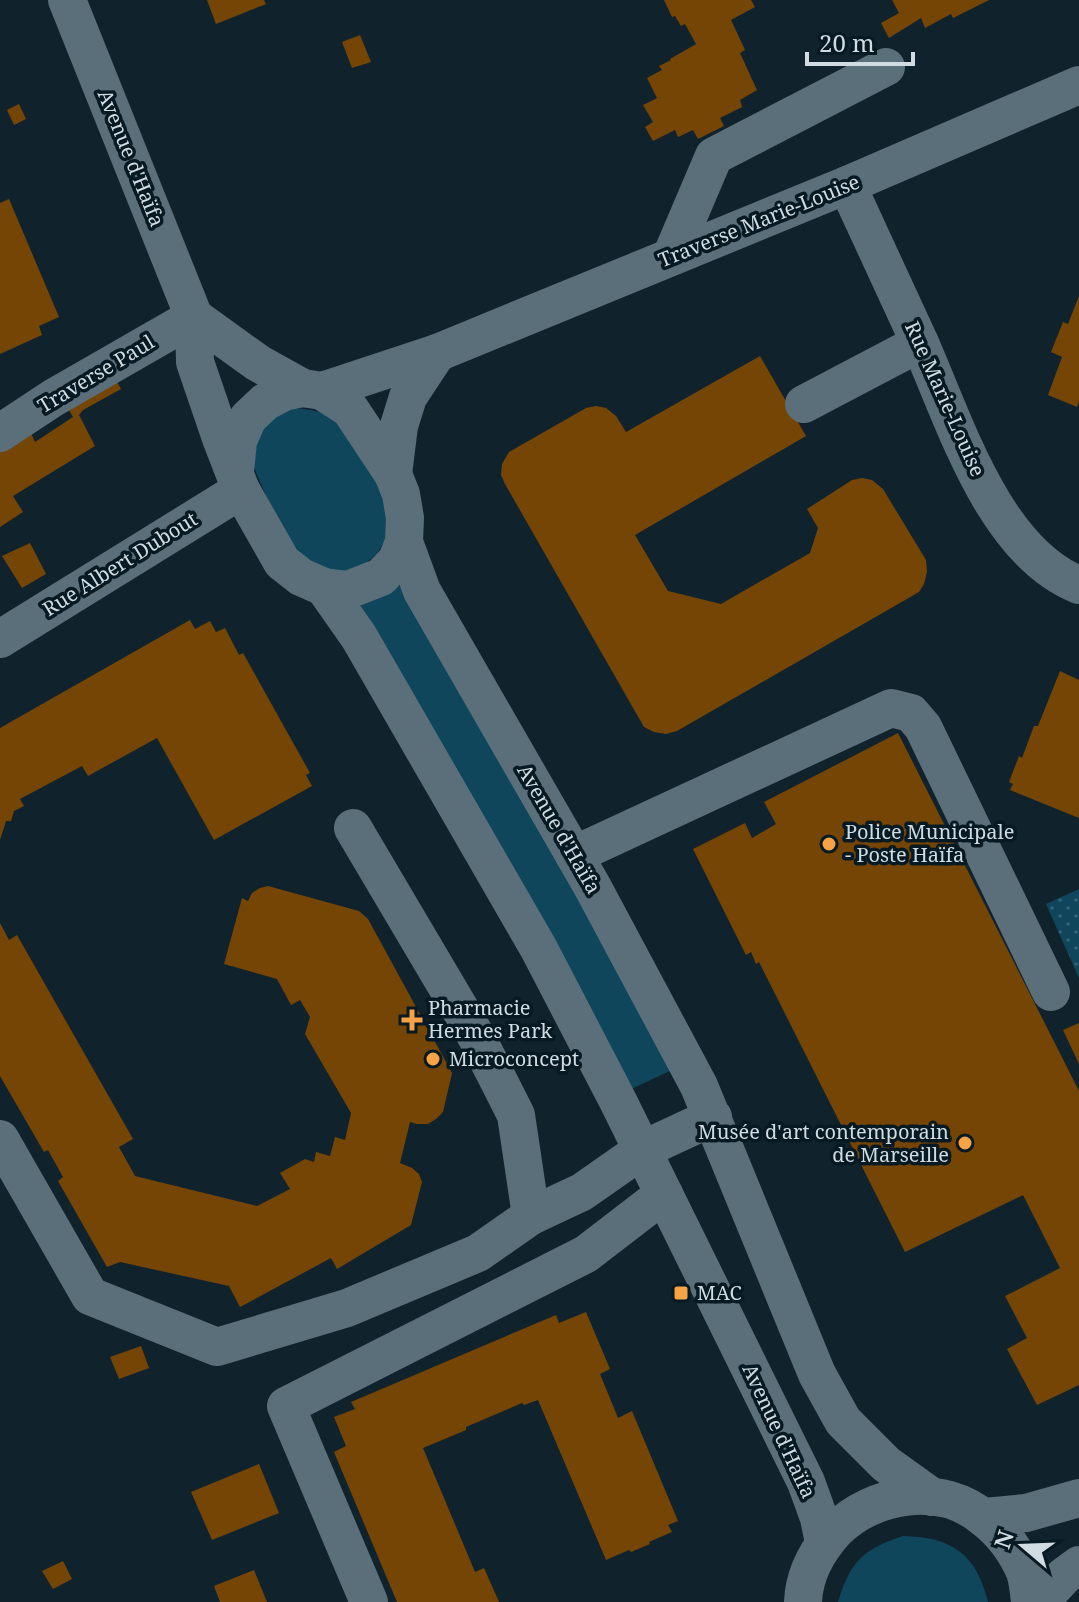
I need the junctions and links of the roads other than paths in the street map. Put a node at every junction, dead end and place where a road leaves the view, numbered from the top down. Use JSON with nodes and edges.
{"nodes":[{"id":1,"x":67,"y":0,"type":"edge"},
{"id":2,"x":886,"y":67,"type":"dead end"},
{"id":3,"x":1079,"y":85,"type":"edge"},
{"id":4,"x":847,"y":185,"type":"junction"},
{"id":5,"x":671,"y":257,"type":"junction"},
{"id":6,"x":194,"y":317,"type":"junction"},
{"id":7,"x":920,"y":343,"type":"junction"},
{"id":8,"x":437,"y":353,"type":"junction"},
{"id":9,"x":313,"y":389,"type":"junction"},
{"id":10,"x":804,"y":404,"type":"dead end"},
{"id":11,"x":0,"y":433,"type":"edge"},
{"id":12,"x":393,"y":474,"type":"junction"},
{"id":13,"x":238,"y":481,"type":"junction"},
{"id":14,"x":404,"y":542,"type":"junction"},
{"id":15,"x":1079,"y":585,"type":"edge"},
{"id":16,"x":324,"y":587,"type":"junction"},
{"id":17,"x":0,"y":639,"type":"edge"},
{"id":18,"x":353,"y":828,"type":"dead end"},
{"id":19,"x":574,"y":855,"type":"junction"},
{"id":20,"x":1051,"y":992,"type":"dead end"},
{"id":21,"x":713,"y":1117,"type":"junction"},
{"id":22,"x":0,"y":1139,"type":"edge"},
{"id":23,"x":642,"y":1150,"type":"junction"},
{"id":24,"x":664,"y":1194,"type":"junction"},
{"id":25,"x":531,"y":1216,"type":"junction"},
{"id":26,"x":932,"y":1497,"type":"junction"},
{"id":27,"x":1079,"y":1498,"type":"edge"},
{"id":28,"x":984,"y":1517,"type":"junction"},
{"id":29,"x":824,"y":1543,"type":"junction"},
{"id":30,"x":1079,"y":1565,"type":"edge"},
{"id":31,"x":369,"y":1602,"type":"edge"},
{"id":32,"x":803,"y":1602,"type":"edge"},
{"id":33,"x":1030,"y":1602,"type":"edge"},
{"id":34,"x":1040,"y":1602,"type":"edge"}],
"edges":[{"from":1,"to":6,"type":"street","name":"Avenue d'Haïfa"},
{"from":2,"to":5,"type":"street"},
{"from":3,"to":4,"type":"street","name":"Traverse Marie-Louise"},
{"from":4,"to":5,"type":"street","name":"Traverse Marie-Louise"},
{"from":4,"to":7,"type":"street","name":"Rue Marie-Louise"},
{"from":5,"to":8,"type":"street","name":"Traverse Marie-Louise"},
{"from":6,"to":9,"type":"street"},
{"from":6,"to":11,"type":"street","name":"Traverse Paul"},
{"from":6,"to":13,"type":"street","name":"Avenue d'Haïfa"},
{"from":7,"to":10,"type":"street"},
{"from":7,"to":15,"type":"street","name":"Rue Marie-Louise"},
{"from":8,"to":9,"type":"street","name":"Traverse Marie-Louise"},
{"from":8,"to":12,"type":"street"},
{"from":9,"to":12,"type":"street"},
{"from":9,"to":13,"type":"street"},
{"from":12,"to":14,"type":"street"},
{"from":13,"to":16,"type":"street"},
{"from":13,"to":17,"type":"street","name":"Rue Albert Dubout"},
{"from":14,"to":16,"type":"street"},
{"from":14,"to":19,"type":"street","name":"Avenue d'Haïfa"},
{"from":16,"to":23,"type":"street","name":"Avenue d'Haïfa"},
{"from":18,"to":25,"type":"street"},
{"from":19,"to":20,"type":"street"},
{"from":19,"to":21,"type":"street","name":"Avenue d'Haïfa"},
{"from":21,"to":23,"type":"street"},
{"from":21,"to":26,"type":"street","name":"Avenue d'Haïfa"},
{"from":22,"to":25,"type":"street"},
{"from":23,"to":24,"type":"street","name":"Avenue d'Haïfa"},
{"from":23,"to":25,"type":"street"},
{"from":24,"to":29,"type":"street","name":"Avenue d'Haïfa"},
{"from":24,"to":31,"type":"street"},
{"from":26,"to":28,"type":"street"},
{"from":26,"to":29,"type":"street"},
{"from":27,"to":28,"type":"street"},
{"from":28,"to":33,"type":"street"},
{"from":29,"to":32,"type":"street"},
{"from":30,"to":34,"type":"street"}]}
